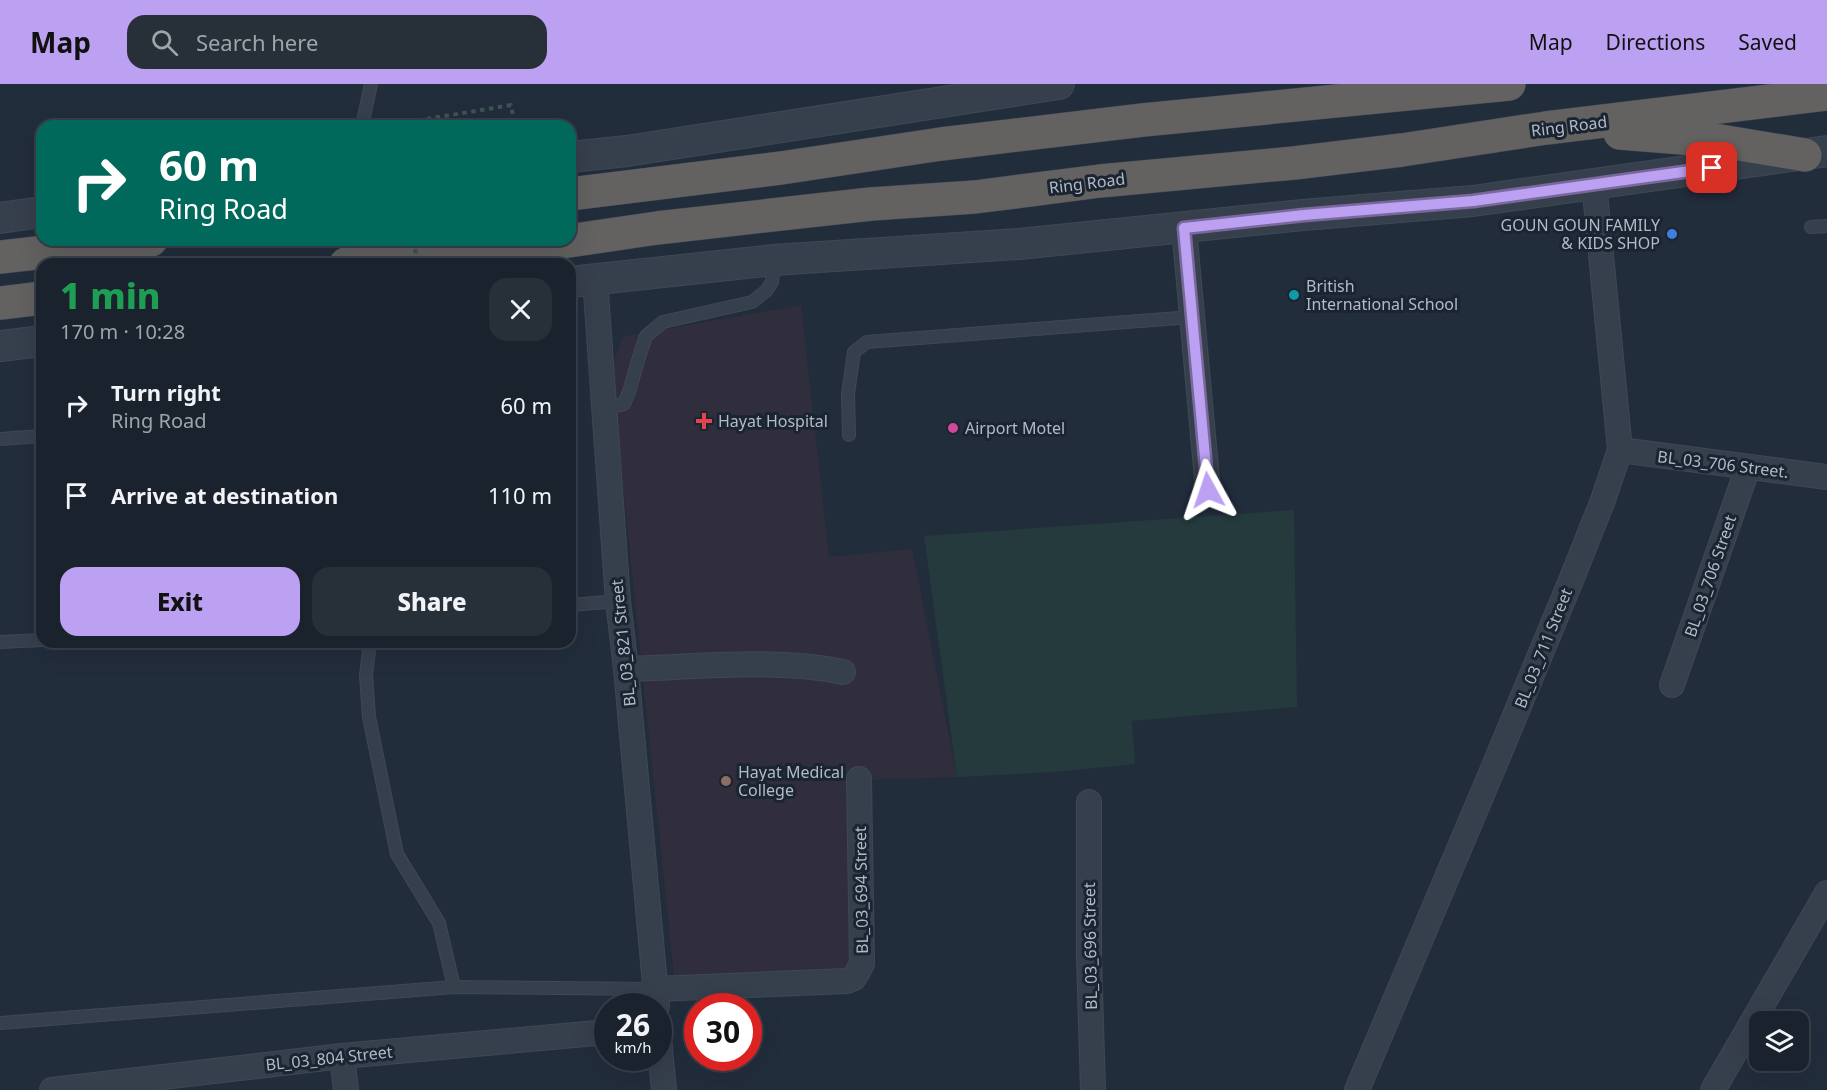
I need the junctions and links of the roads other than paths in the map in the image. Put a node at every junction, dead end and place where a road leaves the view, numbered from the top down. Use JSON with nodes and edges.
{"nodes":[{"id":1,"x":371,"y":84,"type":"edge"},
{"id":2,"x":1059,"y":84,"type":"edge"},
{"id":3,"x":1495,"y":85,"type":"edge"},
{"id":4,"x":1827,"y":94,"type":"edge"},
{"id":5,"x":363,"y":120,"type":"edge"},
{"id":6,"x":1546,"y":128,"type":"junction"},
{"id":7,"x":1816,"y":153,"type":"edge"},
{"id":8,"x":576,"y":156,"type":"edge"},
{"id":9,"x":1594,"y":183,"type":"junction"},
{"id":10,"x":576,"y":193,"type":"edge"},
{"id":11,"x":36,"y":213,"type":"edge"},
{"id":12,"x":0,"y":218,"type":"edge"},
{"id":13,"x":1827,"y":226,"type":"edge"},
{"id":14,"x":1811,"y":227,"type":"dead end"},
{"id":15,"x":1184,"y":228,"type":"junction"},
{"id":16,"x":576,"y":240,"type":"edge"},
{"id":17,"x":98,"y":246,"type":"edge"},
{"id":18,"x":534,"y":246,"type":"edge"},
{"id":19,"x":0,"y":257,"type":"edge"},
{"id":20,"x":420,"y":258,"type":"edge"},
{"id":21,"x":774,"y":260,"type":"junction"},
{"id":22,"x":582,"y":280,"type":"edge"},
{"id":23,"x":36,"y":299,"type":"edge"},
{"id":24,"x":0,"y":303,"type":"edge"},
{"id":25,"x":1192,"y":317,"type":"junction"},
{"id":26,"x":36,"y":342,"type":"edge"},
{"id":27,"x":0,"y":346,"type":"edge"},
{"id":28,"x":604,"y":409,"type":"junction"},
{"id":29,"x":849,"y":435,"type":"dead end"},
{"id":30,"x":36,"y":436,"type":"edge"},
{"id":31,"x":0,"y":439,"type":"edge"},
{"id":32,"x":1620,"y":450,"type":"junction"},
{"id":33,"x":1748,"y":466,"type":"junction"},
{"id":34,"x":1827,"y":477,"type":"edge"},
{"id":35,"x":1208,"y":490,"type":"dead end"},
{"id":36,"x":618,"y":600,"type":"junction"},
{"id":37,"x":576,"y":604,"type":"edge"},
{"id":38,"x":36,"y":640,"type":"edge"},
{"id":39,"x":0,"y":642,"type":"edge"},
{"id":40,"x":369,"y":648,"type":"edge"},
{"id":41,"x":626,"y":669,"type":"junction"},
{"id":42,"x":843,"y":672,"type":"dead end"},
{"id":43,"x":1672,"y":685,"type":"dead end"},
{"id":44,"x":859,"y":779,"type":"dead end"},
{"id":45,"x":1089,"y":802,"type":"dead end"},
{"id":46,"x":1827,"y":893,"type":"edge"},
{"id":47,"x":454,"y":987,"type":"junction"},
{"id":48,"x":656,"y":993,"type":"edge"},
{"id":49,"x":594,"y":995,"type":"edge"},
{"id":50,"x":672,"y":997,"type":"edge"},
{"id":51,"x":0,"y":1023,"type":"edge"},
{"id":52,"x":594,"y":1033,"type":"edge"},
{"id":53,"x":342,"y":1056,"type":"junction"},
{"id":54,"x":662,"y":1071,"type":"edge"},
{"id":55,"x":52,"y":1090,"type":"edge"},
{"id":56,"x":346,"y":1090,"type":"edge"},
{"id":57,"x":664,"y":1090,"type":"edge"},
{"id":58,"x":1093,"y":1090,"type":"edge"},
{"id":59,"x":1357,"y":1090,"type":"edge"},
{"id":60,"x":1713,"y":1090,"type":"edge"}],
"edges":[{"from":1,"to":5,"type":"lane"},
{"from":2,"to":8,"type":"street"},
{"from":3,"to":10,"type":"highway"},
{"from":4,"to":6,"type":"highway","name":"Ring Road"},
{"from":6,"to":7,"type":"highway"},
{"from":6,"to":16,"type":"highway","name":"Ring Road"},
{"from":7,"to":9,"type":"street"},
{"from":9,"to":15,"type":"street"},
{"from":9,"to":32,"type":"street","name":"BL_03_711 Street"},
{"from":11,"to":12,"type":"street"},
{"from":13,"to":14,"type":"lane"},
{"from":15,"to":21,"type":"street"},
{"from":15,"to":25,"type":"street"},
{"from":17,"to":19,"type":"highway"},
{"from":18,"to":20,"type":"highway","name":"Ring Road"},
{"from":21,"to":22,"type":"street"},
{"from":21,"to":28,"type":"lane"},
{"from":22,"to":28,"type":"street","name":"BL_03_821 Street"},
{"from":23,"to":24,"type":"highway"},
{"from":25,"to":29,"type":"lane"},
{"from":25,"to":35,"type":"street"},
{"from":26,"to":27,"type":"street"},
{"from":28,"to":36,"type":"street","name":"BL_03_821 Street"},
{"from":30,"to":31,"type":"lane"},
{"from":32,"to":33,"type":"street","name":"BL_03_706 Street."},
{"from":32,"to":59,"type":"street","name":"BL_03_711 Street"},
{"from":33,"to":34,"type":"street","name":"BL_03_706 Street."},
{"from":33,"to":43,"type":"street","name":"BL_03_706 Street"},
{"from":36,"to":37,"type":"lane"},
{"from":36,"to":41,"type":"street","name":"BL_03_821 Street"},
{"from":38,"to":39,"type":"lane"},
{"from":40,"to":47,"type":"lane"},
{"from":41,"to":42,"type":"street"},
{"from":41,"to":48,"type":"street","name":"BL_03_821 Street"},
{"from":44,"to":50,"type":"street","name":"BL_03_694 Street"},
{"from":45,"to":58,"type":"street","name":"BL_03_696 Street"},
{"from":46,"to":60,"type":"street"},
{"from":47,"to":49,"type":"lane"},
{"from":47,"to":51,"type":"lane"},
{"from":52,"to":53,"type":"street","name":"BL_03_804 Street"},
{"from":53,"to":55,"type":"street","name":"BL_03_804 Street"},
{"from":53,"to":56,"type":"street"},
{"from":54,"to":57,"type":"street"}]}
